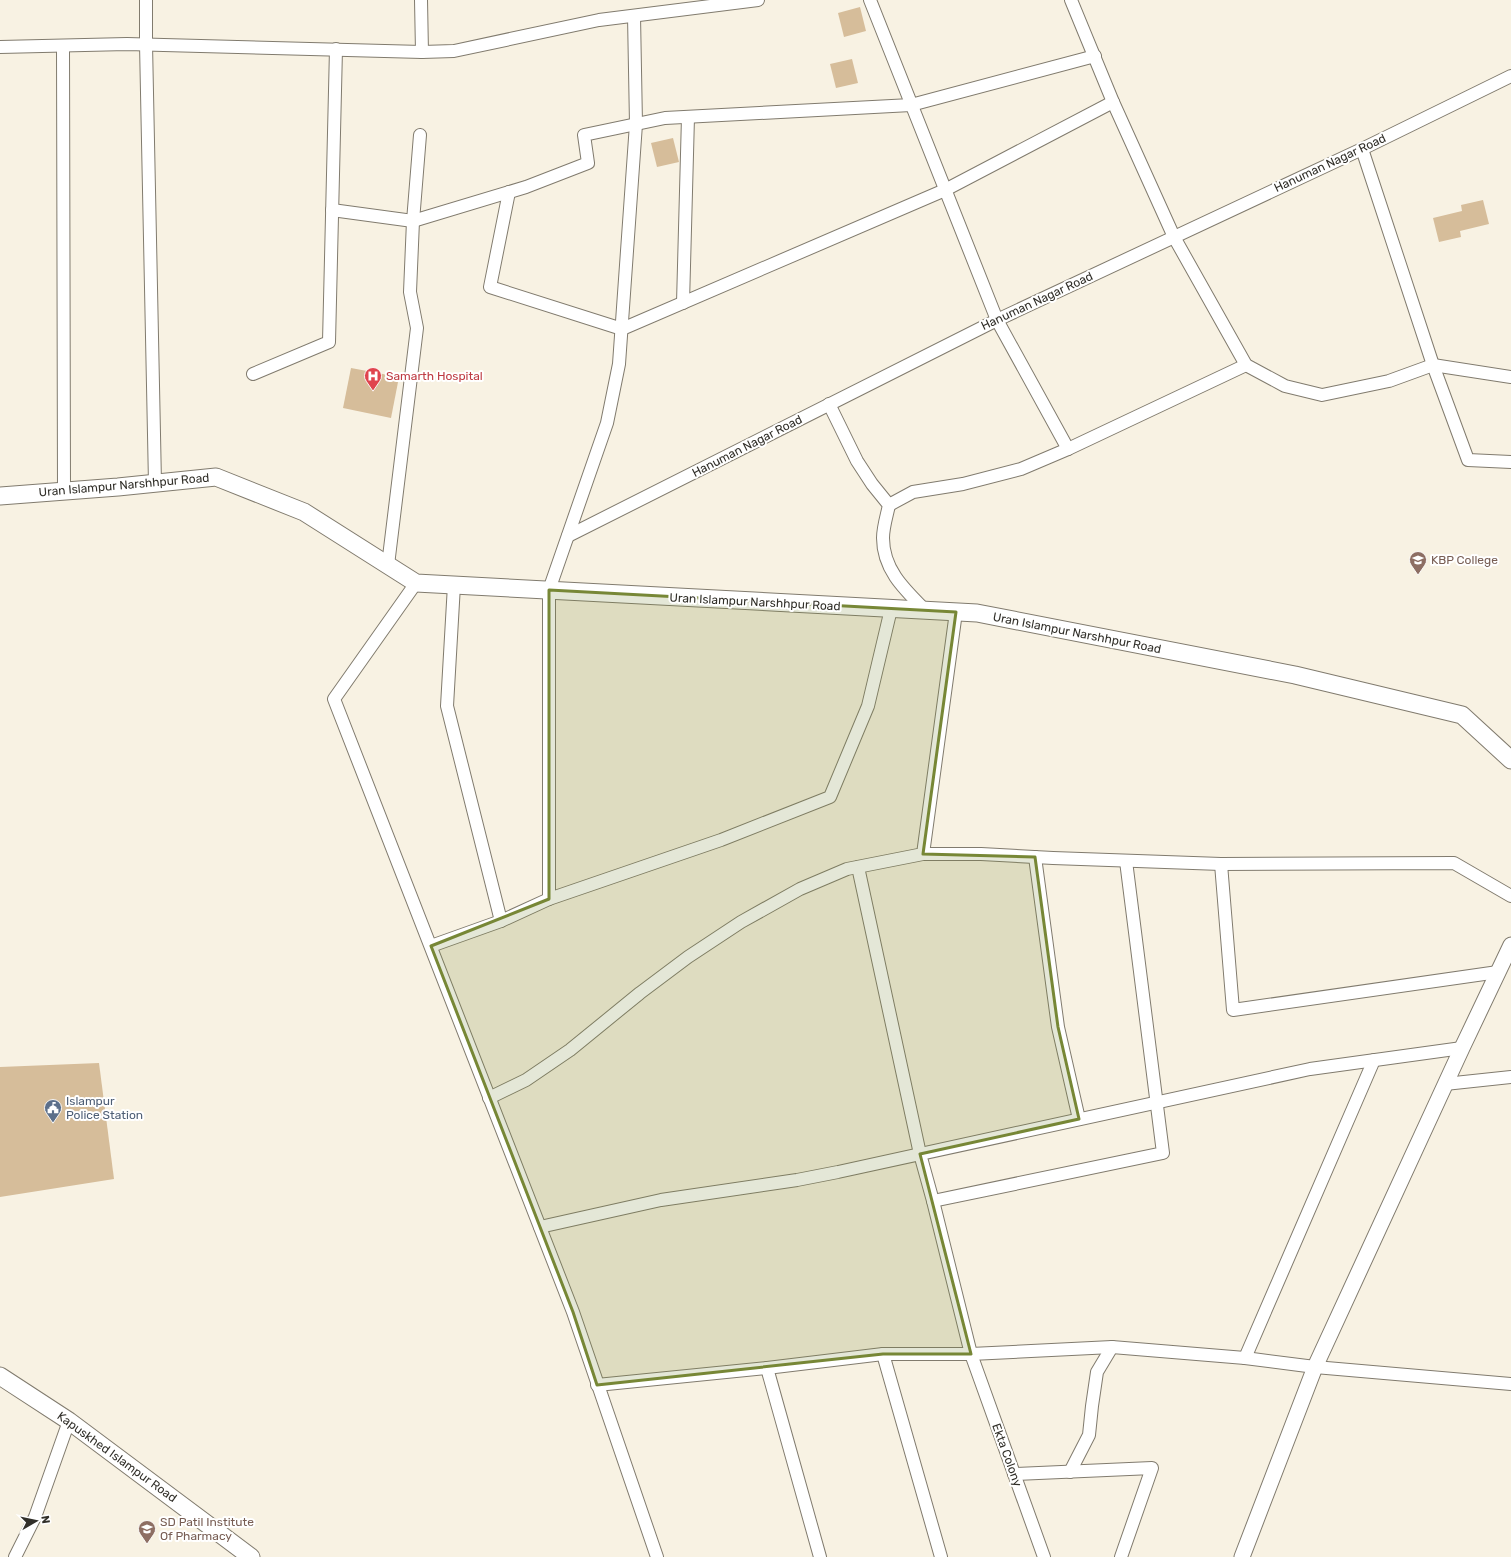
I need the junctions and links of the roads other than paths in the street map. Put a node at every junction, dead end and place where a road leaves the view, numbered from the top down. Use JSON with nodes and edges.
{"nodes":[{"id":1,"x":146,"y":0,"type":"edge"},
{"id":2,"x":421,"y":0,"type":"edge"},
{"id":3,"x":758,"y":0,"type":"edge"},
{"id":4,"x":870,"y":0,"type":"edge"},
{"id":5,"x":1071,"y":0,"type":"edge"},
{"id":6,"x":634,"y":16,"type":"junction"},
{"id":7,"x":146,"y":44,"type":"junction"},
{"id":8,"x":63,"y":46,"type":"junction"},
{"id":9,"x":0,"y":47,"type":"edge"},
{"id":10,"x":336,"y":49,"type":"junction"},
{"id":11,"x":422,"y":52,"type":"junction"},
{"id":12,"x":1095,"y":56,"type":"junction"},
{"id":13,"x":1511,"y":78,"type":"edge"},
{"id":14,"x":1114,"y":102,"type":"junction"},
{"id":15,"x":911,"y":105,"type":"junction"},
{"id":16,"x":688,"y":117,"type":"junction"},
{"id":17,"x":636,"y":124,"type":"junction"},
{"id":18,"x":420,"y":135,"type":"dead end"},
{"id":19,"x":1362,"y":149,"type":"junction"},
{"id":20,"x":945,"y":190,"type":"junction"},
{"id":21,"x":509,"y":192,"type":"junction"},
{"id":22,"x":332,"y":210,"type":"junction"},
{"id":23,"x":413,"y":221,"type":"junction"},
{"id":24,"x":1174,"y":237,"type":"junction"},
{"id":25,"x":683,"y":303,"type":"junction"},
{"id":26,"x":997,"y":320,"type":"junction"},
{"id":27,"x":622,"y":329,"type":"junction"},
{"id":28,"x":1433,"y":365,"type":"junction"},
{"id":29,"x":1246,"y":366,"type":"junction"},
{"id":30,"x":253,"y":374,"type":"dead end"},
{"id":31,"x":1511,"y":377,"type":"edge"},
{"id":32,"x":829,"y":404,"type":"junction"},
{"id":33,"x":1068,"y":449,"type":"junction"},
{"id":34,"x":1511,"y":462,"type":"edge"},
{"id":35,"x":155,"y":483,"type":"junction"},
{"id":36,"x":64,"y":492,"type":"junction"},
{"id":37,"x":0,"y":496,"type":"edge"},
{"id":38,"x":889,"y":504,"type":"junction"},
{"id":39,"x":568,"y":536,"type":"junction"},
{"id":40,"x":388,"y":566,"type":"junction"},
{"id":41,"x":416,"y":583,"type":"junction"},
{"id":42,"x":454,"y":585,"type":"junction"},
{"id":43,"x":549,"y":590,"type":"junction"},
{"id":44,"x":891,"y":609,"type":"junction"},
{"id":45,"x":926,"y":611,"type":"junction"},
{"id":46,"x":956,"y":612,"type":"junction"},
{"id":47,"x":1511,"y":760,"type":"edge"},
{"id":48,"x":923,"y":854,"type":"junction"},
{"id":49,"x":1036,"y":857,"type":"junction"},
{"id":50,"x":1126,"y":861,"type":"junction"},
{"id":51,"x":1220,"y":864,"type":"junction"},
{"id":52,"x":858,"y":867,"type":"junction"},
{"id":53,"x":1511,"y":896,"type":"edge"},
{"id":54,"x":550,"y":899,"type":"junction"},
{"id":55,"x":501,"y":921,"type":"junction"},
{"id":56,"x":1511,"y":945,"type":"edge"},
{"id":57,"x":431,"y":946,"type":"junction"},
{"id":58,"x":1498,"y":972,"type":"junction"},
{"id":59,"x":1462,"y":1048,"type":"junction"},
{"id":60,"x":1374,"y":1060,"type":"junction"},
{"id":61,"x":1511,"y":1077,"type":"edge"},
{"id":62,"x":1445,"y":1084,"type":"junction"},
{"id":63,"x":489,"y":1098,"type":"junction"},
{"id":64,"x":1156,"y":1102,"type":"junction"},
{"id":65,"x":1079,"y":1119,"type":"junction"},
{"id":66,"x":920,"y":1154,"type":"junction"},
{"id":67,"x":933,"y":1201,"type":"junction"},
{"id":68,"x":540,"y":1227,"type":"junction"},
{"id":69,"x":1112,"y":1347,"type":"junction"},
{"id":70,"x":883,"y":1354,"type":"junction"},
{"id":71,"x":971,"y":1354,"type":"junction"},
{"id":72,"x":1246,"y":1358,"type":"junction"},
{"id":73,"x":1315,"y":1367,"type":"junction"},
{"id":74,"x":767,"y":1368,"type":"junction"},
{"id":75,"x":0,"y":1376,"type":"edge"},
{"id":76,"x":1511,"y":1384,"type":"edge"},
{"id":77,"x":597,"y":1385,"type":"junction"},
{"id":78,"x":69,"y":1421,"type":"junction"},
{"id":79,"x":1070,"y":1472,"type":"junction"},
{"id":80,"x":1014,"y":1474,"type":"junction"},
{"id":81,"x":15,"y":1557,"type":"edge"},
{"id":82,"x":251,"y":1557,"type":"edge"},
{"id":83,"x":658,"y":1557,"type":"edge"},
{"id":84,"x":820,"y":1557,"type":"edge"},
{"id":85,"x":941,"y":1557,"type":"edge"},
{"id":86,"x":1044,"y":1557,"type":"edge"},
{"id":87,"x":1121,"y":1557,"type":"edge"},
{"id":88,"x":1242,"y":1557,"type":"edge"}],
"edges":[{"from":1,"to":7,"type":"street"},
{"from":2,"to":11,"type":"street"},
{"from":3,"to":6,"type":"street"},
{"from":4,"to":15,"type":"street"},
{"from":5,"to":12,"type":"street"},
{"from":6,"to":11,"type":"street"},
{"from":6,"to":17,"type":"street"},
{"from":7,"to":8,"type":"street"},
{"from":7,"to":10,"type":"street"},
{"from":7,"to":35,"type":"street"},
{"from":8,"to":9,"type":"street"},
{"from":8,"to":36,"type":"street"},
{"from":10,"to":11,"type":"street"},
{"from":10,"to":22,"type":"street"},
{"from":12,"to":14,"type":"street"},
{"from":12,"to":15,"type":"street"},
{"from":13,"to":19,"type":"street","name":"Hanuman Nagar Road"},
{"from":14,"to":20,"type":"street"},
{"from":14,"to":24,"type":"street"},
{"from":15,"to":16,"type":"street"},
{"from":15,"to":20,"type":"street"},
{"from":16,"to":17,"type":"street"},
{"from":16,"to":25,"type":"street"},
{"from":17,"to":21,"type":"street"},
{"from":17,"to":27,"type":"street"},
{"from":18,"to":23,"type":"street"},
{"from":19,"to":24,"type":"street","name":"Hanuman Nagar Road"},
{"from":19,"to":28,"type":"street"},
{"from":20,"to":25,"type":"street"},
{"from":20,"to":26,"type":"street"},
{"from":21,"to":23,"type":"street"},
{"from":21,"to":27,"type":"street"},
{"from":22,"to":23,"type":"street"},
{"from":22,"to":30,"type":"street"},
{"from":23,"to":40,"type":"street"},
{"from":24,"to":26,"type":"street","name":"Hanuman Nagar Road"},
{"from":24,"to":29,"type":"street"},
{"from":25,"to":27,"type":"street"},
{"from":26,"to":32,"type":"street","name":"Hanuman Nagar Road"},
{"from":26,"to":33,"type":"street"},
{"from":27,"to":39,"type":"street"},
{"from":28,"to":29,"type":"street"},
{"from":28,"to":31,"type":"street"},
{"from":28,"to":34,"type":"street"},
{"from":29,"to":33,"type":"street"},
{"from":32,"to":38,"type":"street"},
{"from":32,"to":39,"type":"street","name":"Hanuman Nagar Road"},
{"from":33,"to":38,"type":"street"},
{"from":35,"to":36,"type":"main road","name":"Uran Islampur Narshhpur Road"},
{"from":35,"to":40,"type":"main road","name":"Uran Islampur Narshhpur Road"},
{"from":36,"to":37,"type":"main road","name":"Uran Islampur Narshhpur Road"},
{"from":38,"to":45,"type":"street"},
{"from":39,"to":43,"type":"street"},
{"from":40,"to":41,"type":"main road","name":"Uran Islampur Narshhpur Road"},
{"from":41,"to":42,"type":"main road","name":"Uran Islampur Narshhpur Road"},
{"from":41,"to":57,"type":"street"},
{"from":42,"to":43,"type":"main road","name":"Uran Islampur Narshhpur Road"},
{"from":42,"to":55,"type":"street"},
{"from":43,"to":44,"type":"main road","name":"Uran Islampur Narshhpur Road"},
{"from":43,"to":54,"type":"street"},
{"from":44,"to":45,"type":"main road","name":"Uran Islampur Narshhpur Road"},
{"from":44,"to":54,"type":"street"},
{"from":45,"to":46,"type":"main road","name":"Uran Islampur Narshhpur Road"},
{"from":46,"to":47,"type":"main road","name":"Uran Islampur Narshhpur Road"},
{"from":46,"to":48,"type":"street"},
{"from":48,"to":49,"type":"street"},
{"from":48,"to":52,"type":"street"},
{"from":49,"to":50,"type":"street"},
{"from":49,"to":65,"type":"street"},
{"from":50,"to":51,"type":"street"},
{"from":50,"to":64,"type":"street"},
{"from":51,"to":53,"type":"street"},
{"from":51,"to":58,"type":"street"},
{"from":52,"to":63,"type":"street"},
{"from":52,"to":66,"type":"street","name":"Ekta Colony"},
{"from":54,"to":55,"type":"street"},
{"from":55,"to":57,"type":"street"},
{"from":56,"to":58,"type":"street"},
{"from":57,"to":63,"type":"street"},
{"from":58,"to":59,"type":"street"},
{"from":59,"to":60,"type":"street"},
{"from":59,"to":62,"type":"street"},
{"from":60,"to":64,"type":"street"},
{"from":60,"to":72,"type":"street"},
{"from":61,"to":62,"type":"street"},
{"from":62,"to":73,"type":"street"},
{"from":63,"to":68,"type":"street"},
{"from":64,"to":65,"type":"street"},
{"from":64,"to":67,"type":"street"},
{"from":65,"to":66,"type":"street"},
{"from":66,"to":67,"type":"street","name":"Ekta Colony"},
{"from":66,"to":68,"type":"street"},
{"from":67,"to":71,"type":"street","name":"Ekta Colony"},
{"from":68,"to":77,"type":"street"},
{"from":69,"to":71,"type":"street"},
{"from":69,"to":72,"type":"street"},
{"from":69,"to":79,"type":"street"},
{"from":70,"to":71,"type":"street"},
{"from":70,"to":74,"type":"street"},
{"from":70,"to":85,"type":"street"},
{"from":71,"to":80,"type":"street","name":"Ekta Colony"},
{"from":72,"to":73,"type":"street"},
{"from":73,"to":76,"type":"street"},
{"from":73,"to":88,"type":"street"},
{"from":74,"to":77,"type":"street"},
{"from":74,"to":84,"type":"street"},
{"from":75,"to":78,"type":"main road","name":"Kapuskhed Islampur Road"},
{"from":77,"to":83,"type":"street"},
{"from":78,"to":81,"type":"street"},
{"from":78,"to":82,"type":"main road","name":"Kapuskhed Islampur Road"},
{"from":79,"to":80,"type":"street"},
{"from":79,"to":87,"type":"street"},
{"from":80,"to":86,"type":"street","name":"Ekta Colony"}]}
